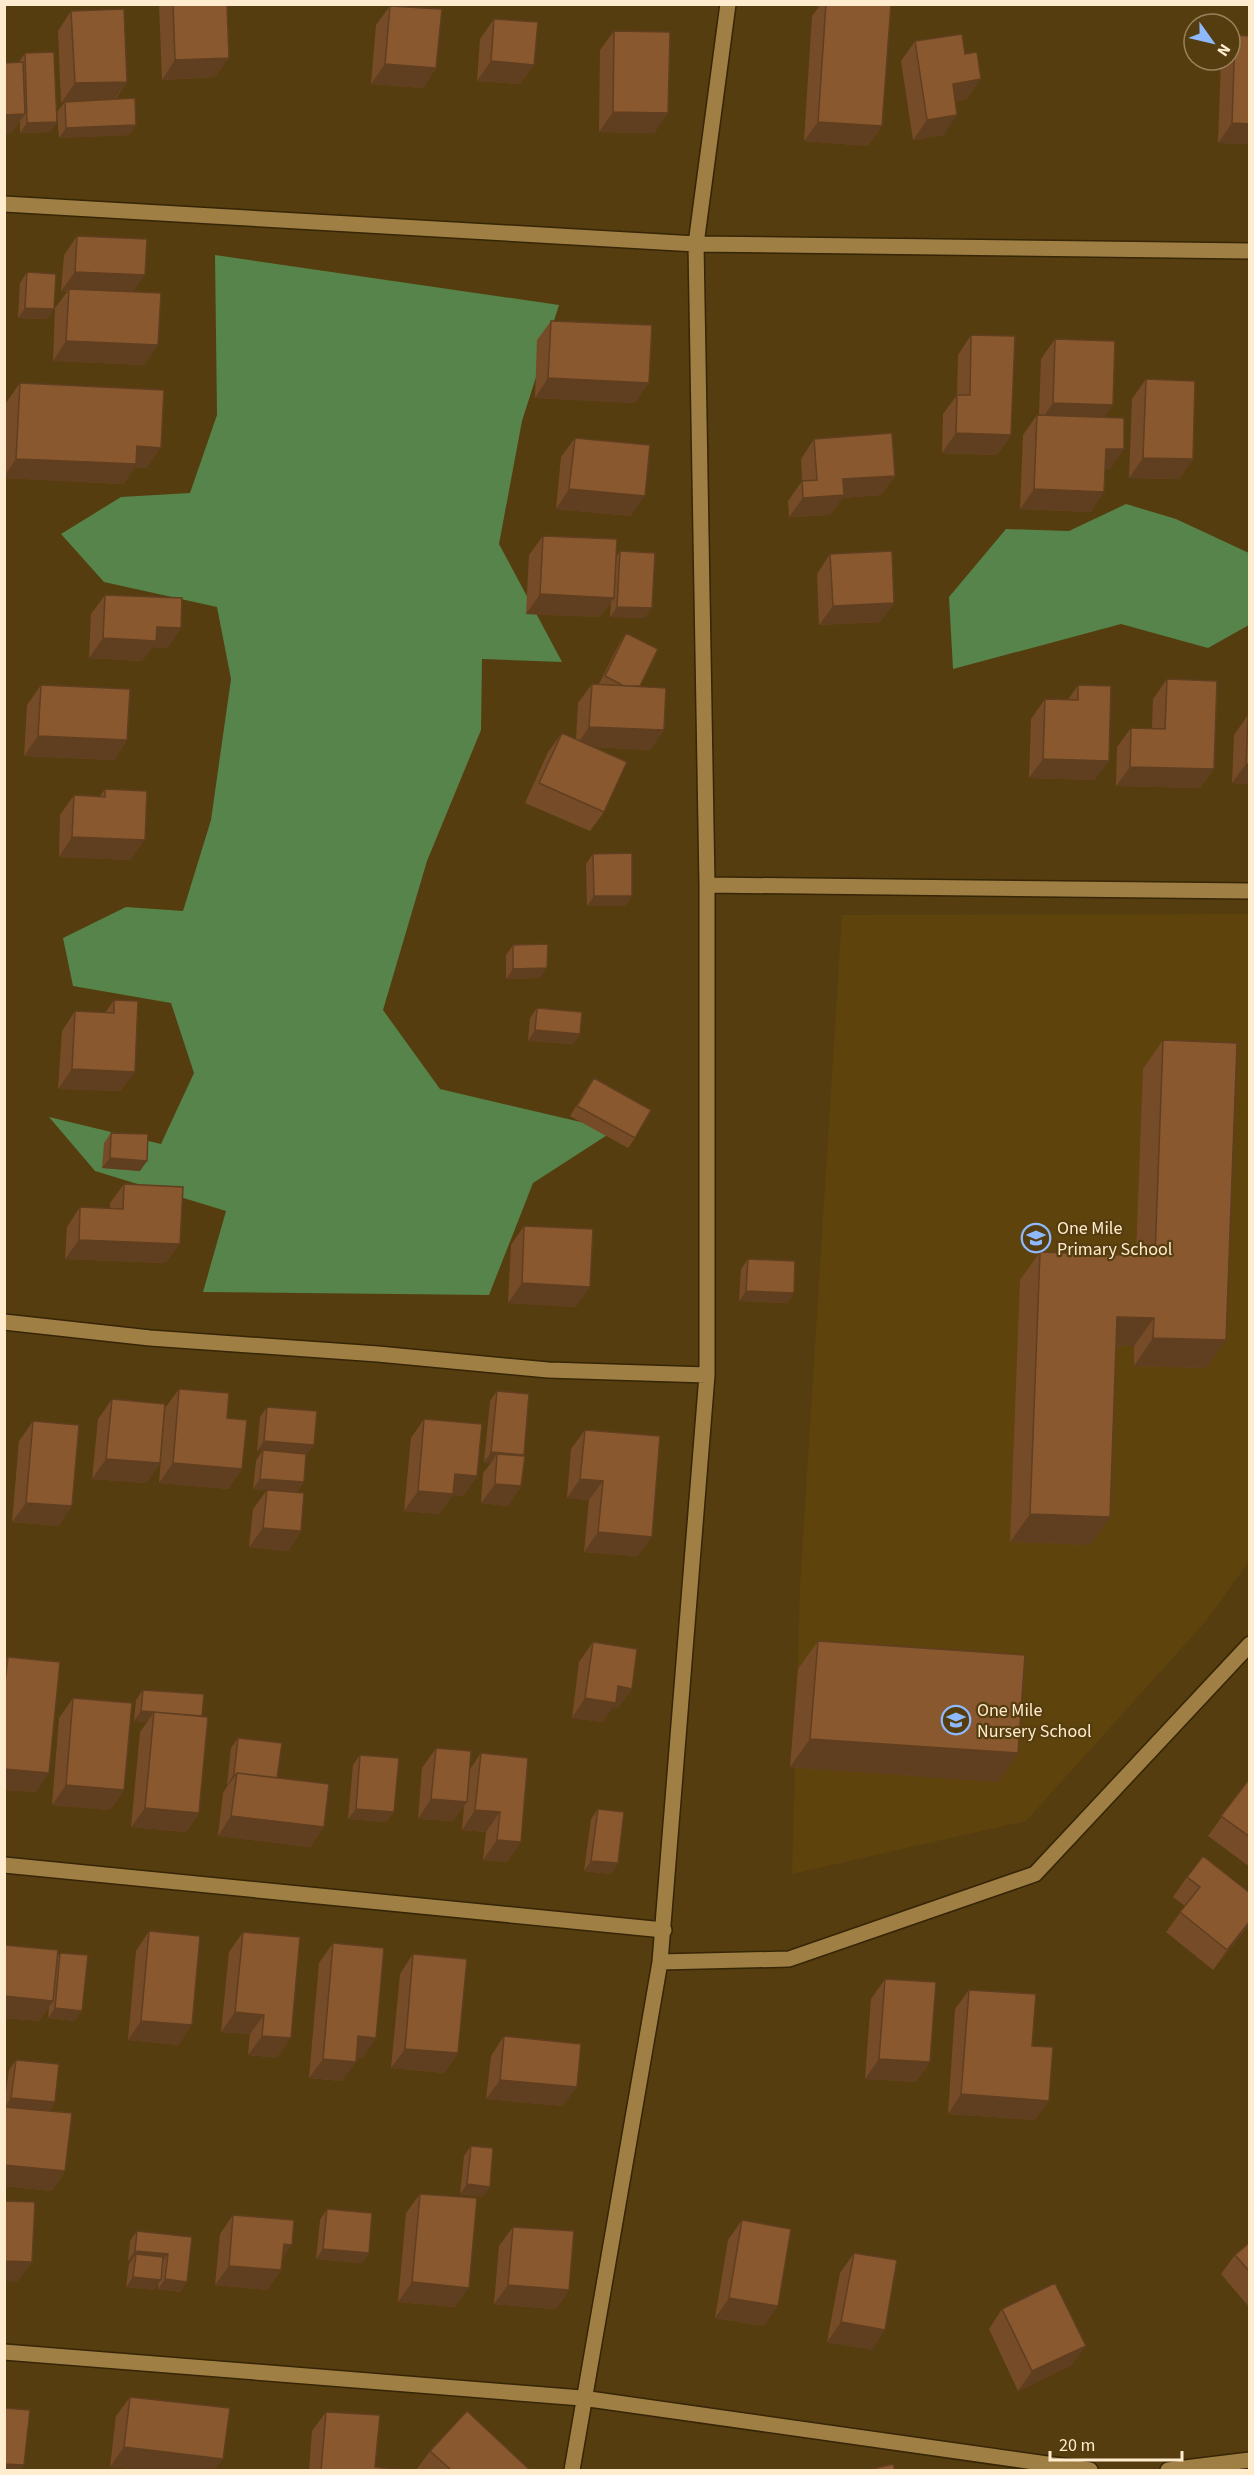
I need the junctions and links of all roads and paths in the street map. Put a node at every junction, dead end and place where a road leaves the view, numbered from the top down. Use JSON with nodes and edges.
{"nodes":[{"id":1,"x":728,"y":4,"type":"edge"},
{"id":2,"x":4,"y":204,"type":"edge"},
{"id":3,"x":696,"y":244,"type":"junction"},
{"id":4,"x":1250,"y":251,"type":"edge"},
{"id":5,"x":707,"y":885,"type":"junction"},
{"id":6,"x":1250,"y":891,"type":"edge"},
{"id":7,"x":4,"y":1322,"type":"edge"},
{"id":8,"x":706,"y":1375,"type":"junction"},
{"id":9,"x":1250,"y":1644,"type":"edge"},
{"id":10,"x":4,"y":1864,"type":"edge"},
{"id":11,"x":664,"y":1930,"type":"junction"},
{"id":12,"x":660,"y":1962,"type":"junction"},
{"id":13,"x":4,"y":2352,"type":"edge"},
{"id":14,"x":582,"y":2398,"type":"junction"},
{"id":15,"x":1250,"y":2460,"type":"edge"},
{"id":16,"x":572,"y":2470,"type":"edge"},
{"id":17,"x":1090,"y":2470,"type":"edge"},
{"id":18,"x":1168,"y":2470,"type":"edge"}],
"edges":[{"from":1,"to":3,"type":"street"},
{"from":2,"to":3,"type":"street"},
{"from":3,"to":4,"type":"street"},
{"from":3,"to":5,"type":"street"},
{"from":5,"to":6,"type":"street"},
{"from":5,"to":8,"type":"street"},
{"from":7,"to":8,"type":"street"},
{"from":8,"to":11,"type":"street"},
{"from":9,"to":12,"type":"street"},
{"from":10,"to":11,"type":"street"},
{"from":11,"to":12,"type":"street"},
{"from":12,"to":14,"type":"street"},
{"from":13,"to":14,"type":"street"},
{"from":14,"to":16,"type":"street"},
{"from":14,"to":17,"type":"street"},
{"from":15,"to":18,"type":"street"}]}
